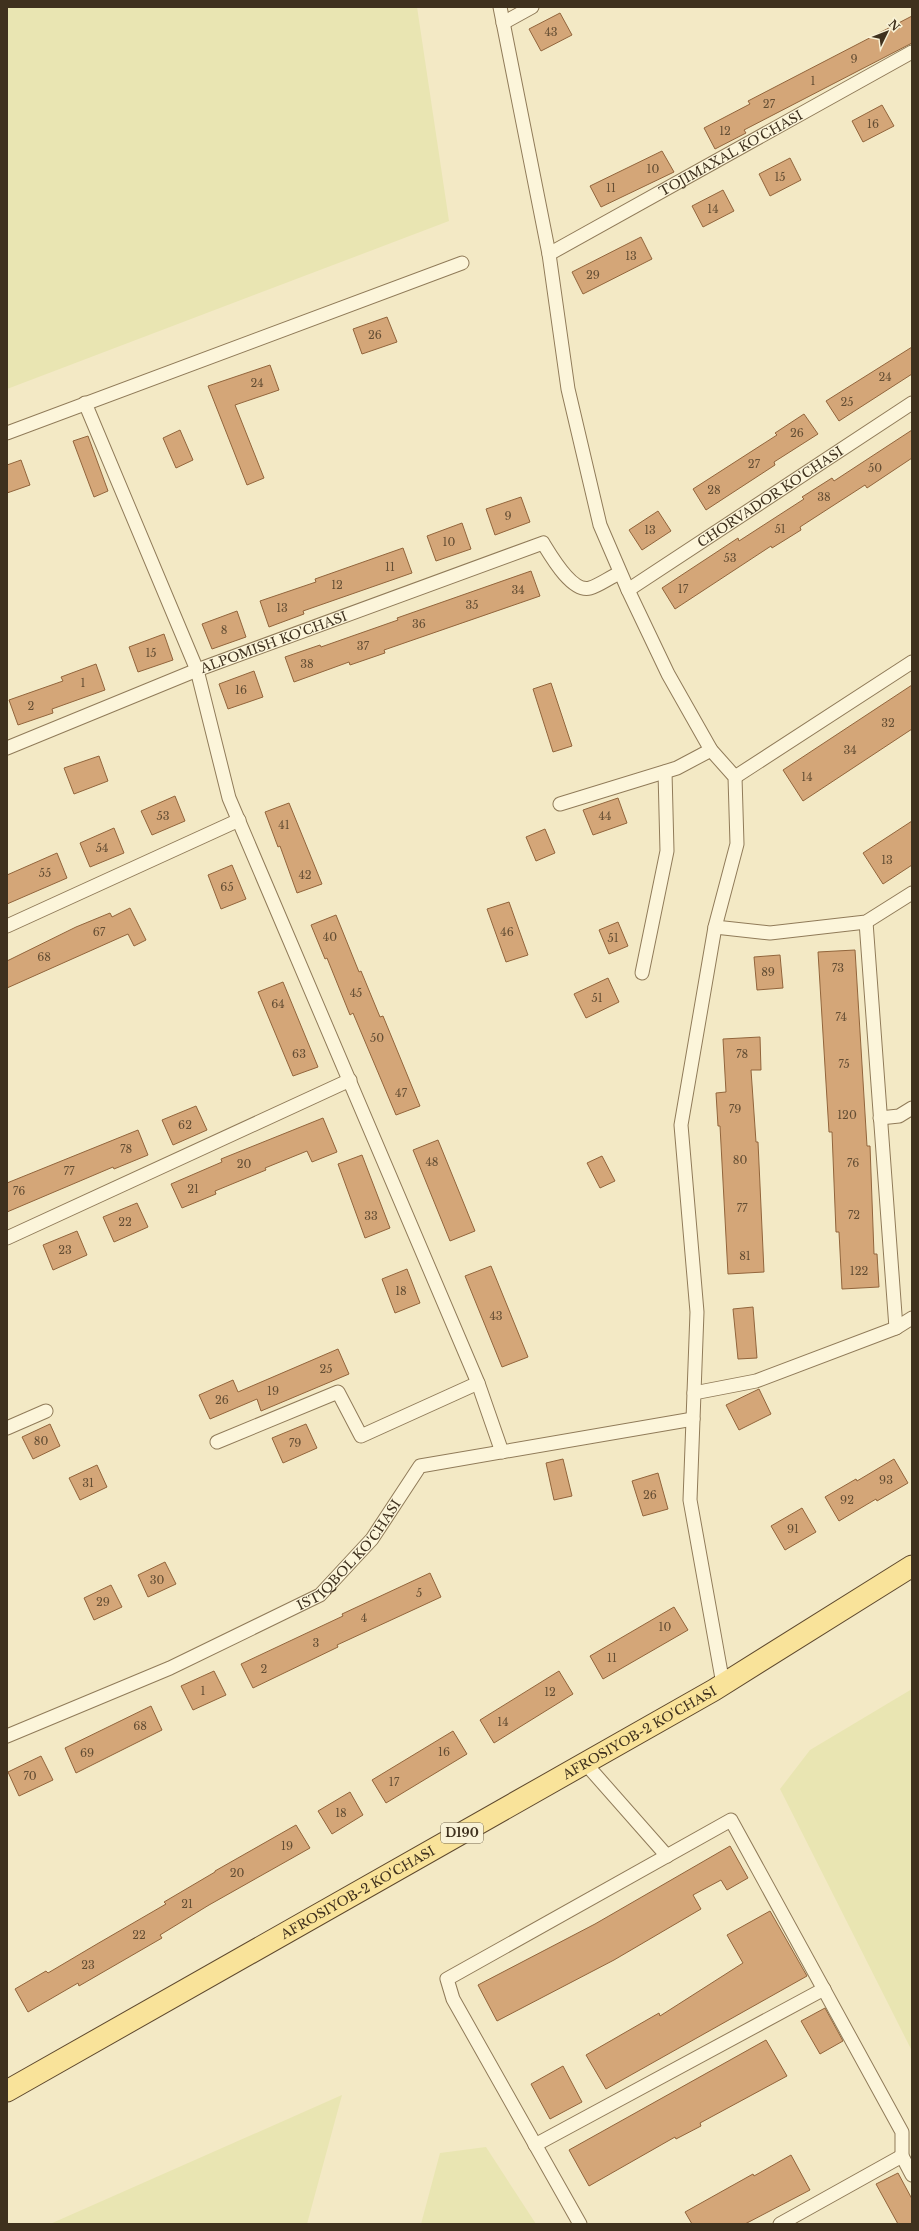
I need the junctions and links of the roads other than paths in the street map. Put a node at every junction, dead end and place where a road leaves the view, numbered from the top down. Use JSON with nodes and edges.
{"nodes":[{"id":1,"x":500,"y":7,"type":"edge"},
{"id":2,"x":532,"y":7,"type":"edge"},
{"id":3,"x":503,"y":23,"type":"junction"},
{"id":4,"x":912,"y":52,"type":"edge"},
{"id":5,"x":549,"y":254,"type":"junction"},
{"id":6,"x":462,"y":263,"type":"dead end"},
{"id":7,"x":85,"y":403,"type":"junction"},
{"id":8,"x":912,"y":403,"type":"edge"},
{"id":9,"x":7,"y":433,"type":"edge"},
{"id":10,"x":620,"y":573,"type":"junction"},
{"id":11,"x":628,"y":590,"type":"junction"},
{"id":12,"x":912,"y":662,"type":"edge"},
{"id":13,"x":197,"y":670,"type":"junction"},
{"id":14,"x":7,"y":748,"type":"edge"},
{"id":15,"x":711,"y":750,"type":"junction"},
{"id":16,"x":671,"y":770,"type":"junction"},
{"id":17,"x":735,"y":777,"type":"junction"},
{"id":18,"x":560,"y":804,"type":"dead end"},
{"id":19,"x":239,"y":820,"type":"junction"},
{"id":20,"x":912,"y":892,"type":"edge"},
{"id":21,"x":866,"y":922,"type":"junction"},
{"id":22,"x":7,"y":926,"type":"edge"},
{"id":23,"x":715,"y":927,"type":"junction"},
{"id":24,"x":642,"y":973,"type":"dead end"},
{"id":25,"x":350,"y":1080,"type":"junction"},
{"id":26,"x":912,"y":1108,"type":"edge"},
{"id":27,"x":880,"y":1118,"type":"junction"},
{"id":28,"x":7,"y":1238,"type":"edge"},
{"id":29,"x":912,"y":1318,"type":"edge"},
{"id":30,"x":896,"y":1328,"type":"junction"},
{"id":31,"x":478,"y":1383,"type":"junction"},
{"id":32,"x":694,"y":1393,"type":"junction"},
{"id":33,"x":46,"y":1411,"type":"dead end"},
{"id":34,"x":693,"y":1419,"type":"junction"},
{"id":35,"x":7,"y":1428,"type":"edge"},
{"id":36,"x":217,"y":1442,"type":"dead end"},
{"id":37,"x":502,"y":1452,"type":"junction"},
{"id":38,"x":912,"y":1566,"type":"edge"},
{"id":39,"x":723,"y":1684,"type":"junction"},
{"id":40,"x":7,"y":1736,"type":"edge"},
{"id":41,"x":585,"y":1763,"type":"junction"},
{"id":42,"x":667,"y":1856,"type":"junction"},
{"id":43,"x":824,"y":1989,"type":"junction"},
{"id":44,"x":7,"y":2091,"type":"edge"},
{"id":45,"x":535,"y":2145,"type":"junction"},
{"id":46,"x":902,"y":2156,"type":"junction"},
{"id":47,"x":912,"y":2175,"type":"edge"},
{"id":48,"x":580,"y":2224,"type":"edge"},
{"id":49,"x":780,"y":2224,"type":"edge"}],
"edges":[{"from":1,"to":3,"type":"street"},
{"from":2,"to":3,"type":"street"},
{"from":3,"to":5,"type":"street"},
{"from":4,"to":5,"type":"street","name":"TOJIMAXAL KO'CHASI"},
{"from":5,"to":10,"type":"street"},
{"from":6,"to":7,"type":"street"},
{"from":7,"to":9,"type":"street"},
{"from":7,"to":13,"type":"street"},
{"from":8,"to":11,"type":"street","name":"CHORVADOR KO'CHASI"},
{"from":10,"to":11,"type":"street"},
{"from":10,"to":13,"type":"street","name":"ALPOMISH KO'CHASI"},
{"from":11,"to":15,"type":"street"},
{"from":12,"to":17,"type":"street"},
{"from":13,"to":14,"type":"street","name":"ALPOMISH KO'CHASI"},
{"from":13,"to":19,"type":"street"},
{"from":15,"to":16,"type":"street"},
{"from":15,"to":17,"type":"street"},
{"from":16,"to":18,"type":"street"},
{"from":16,"to":24,"type":"street"},
{"from":17,"to":23,"type":"street"},
{"from":19,"to":22,"type":"street"},
{"from":19,"to":25,"type":"street"},
{"from":20,"to":21,"type":"street"},
{"from":21,"to":23,"type":"street"},
{"from":21,"to":27,"type":"street"},
{"from":23,"to":32,"type":"street"},
{"from":25,"to":28,"type":"street"},
{"from":25,"to":31,"type":"street"},
{"from":26,"to":27,"type":"street"},
{"from":27,"to":30,"type":"street"},
{"from":29,"to":30,"type":"street"},
{"from":30,"to":32,"type":"street"},
{"from":31,"to":36,"type":"street"},
{"from":31,"to":37,"type":"street"},
{"from":32,"to":34,"type":"street"},
{"from":33,"to":35,"type":"street"},
{"from":34,"to":37,"type":"street","name":"ISTIQBOL KO'CHASI"},
{"from":34,"to":39,"type":"street"},
{"from":37,"to":40,"type":"street","name":"ISTIQBOL KO'CHASI"},
{"from":38,"to":39,"type":"main road","name":"AFROSIYOB-2 KO'CHASI","number":"D190"},
{"from":39,"to":41,"type":"main road","name":"AFROSIYOB-2 KO'CHASI","number":"D190"},
{"from":41,"to":42,"type":"street"},
{"from":41,"to":44,"type":"main road","name":"AFROSIYOB-2 KO'CHASI","number":"D190"},
{"from":42,"to":43,"type":"street"},
{"from":42,"to":45,"type":"street"},
{"from":43,"to":45,"type":"street"},
{"from":43,"to":46,"type":"street"},
{"from":45,"to":48,"type":"street"},
{"from":46,"to":47,"type":"street"},
{"from":46,"to":49,"type":"street"}]}
